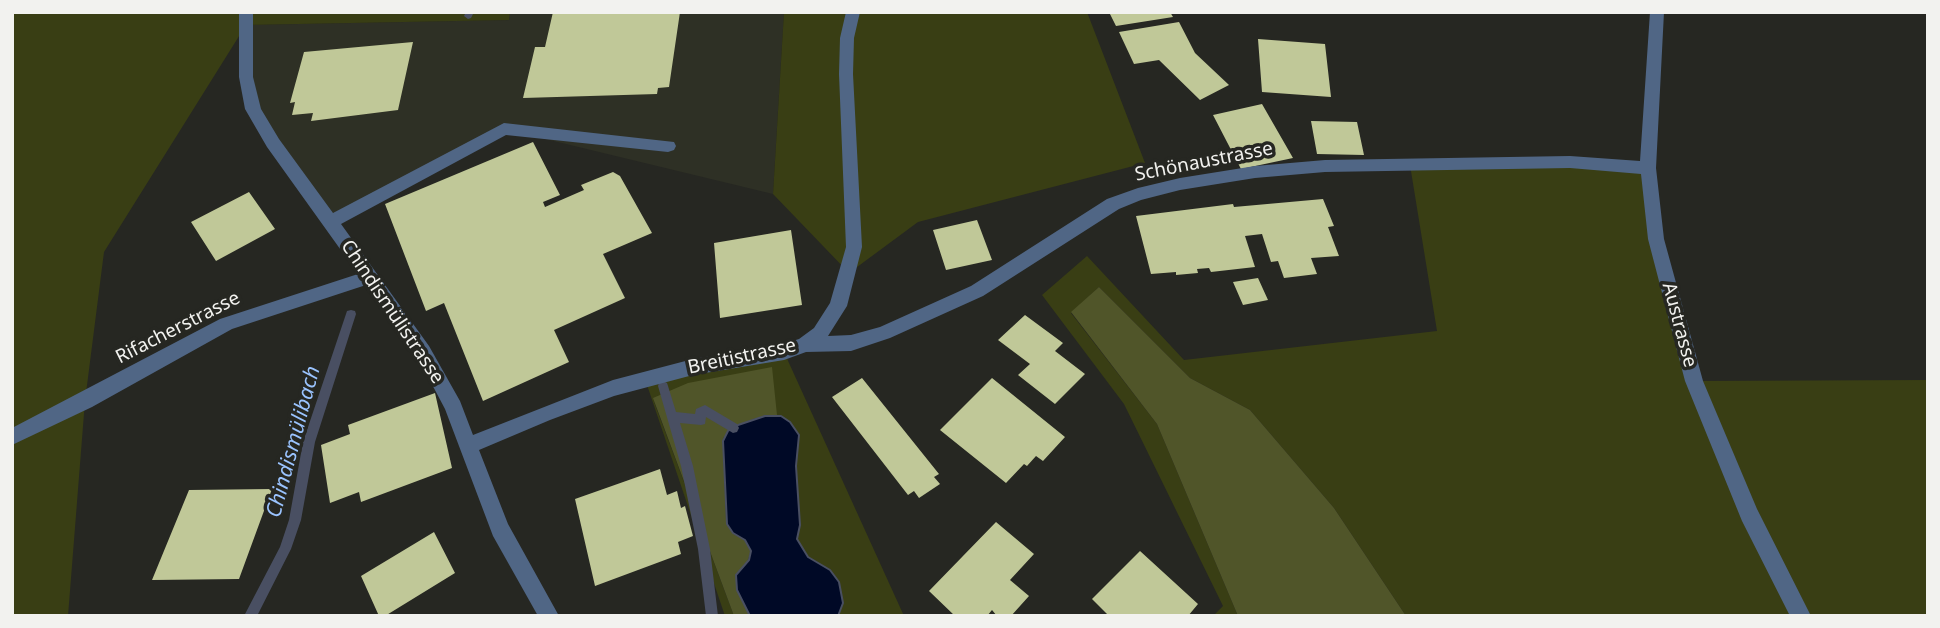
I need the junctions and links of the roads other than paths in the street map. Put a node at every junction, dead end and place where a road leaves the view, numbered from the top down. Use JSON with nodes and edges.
{"nodes":[{"id":1,"x":246,"y":12,"type":"edge"},
{"id":2,"x":853,"y":12,"type":"edge"},
{"id":3,"x":1657,"y":12,"type":"edge"},
{"id":4,"x":668,"y":146,"type":"dead end"},
{"id":5,"x":1648,"y":167,"type":"junction"},
{"id":6,"x":330,"y":222,"type":"junction"},
{"id":7,"x":370,"y":276,"type":"junction"},
{"id":8,"x":805,"y":344,"type":"junction"},
{"id":9,"x":12,"y":437,"type":"edge"},
{"id":10,"x":469,"y":445,"type":"junction"},
{"id":11,"x":549,"y":616,"type":"edge"},
{"id":12,"x":1801,"y":616,"type":"edge"}],
"edges":[{"from":1,"to":6,"type":"street","name":"Chindismülistrasse"},
{"from":2,"to":8,"type":"street","name":"Breitistrasse"},
{"from":3,"to":5,"type":"street","name":"Austrasse"},
{"from":4,"to":6,"type":"street"},
{"from":5,"to":8,"type":"street","name":"Schönaustrasse"},
{"from":5,"to":12,"type":"street","name":"Austrasse"},
{"from":6,"to":7,"type":"street","name":"Chindismülistrasse"},
{"from":7,"to":9,"type":"street","name":"Rifacherstrasse"},
{"from":7,"to":10,"type":"street","name":"Chindismülistrasse"},
{"from":8,"to":10,"type":"street","name":"Breitistrasse"},
{"from":10,"to":11,"type":"street","name":"Chindismülistrasse"}]}
